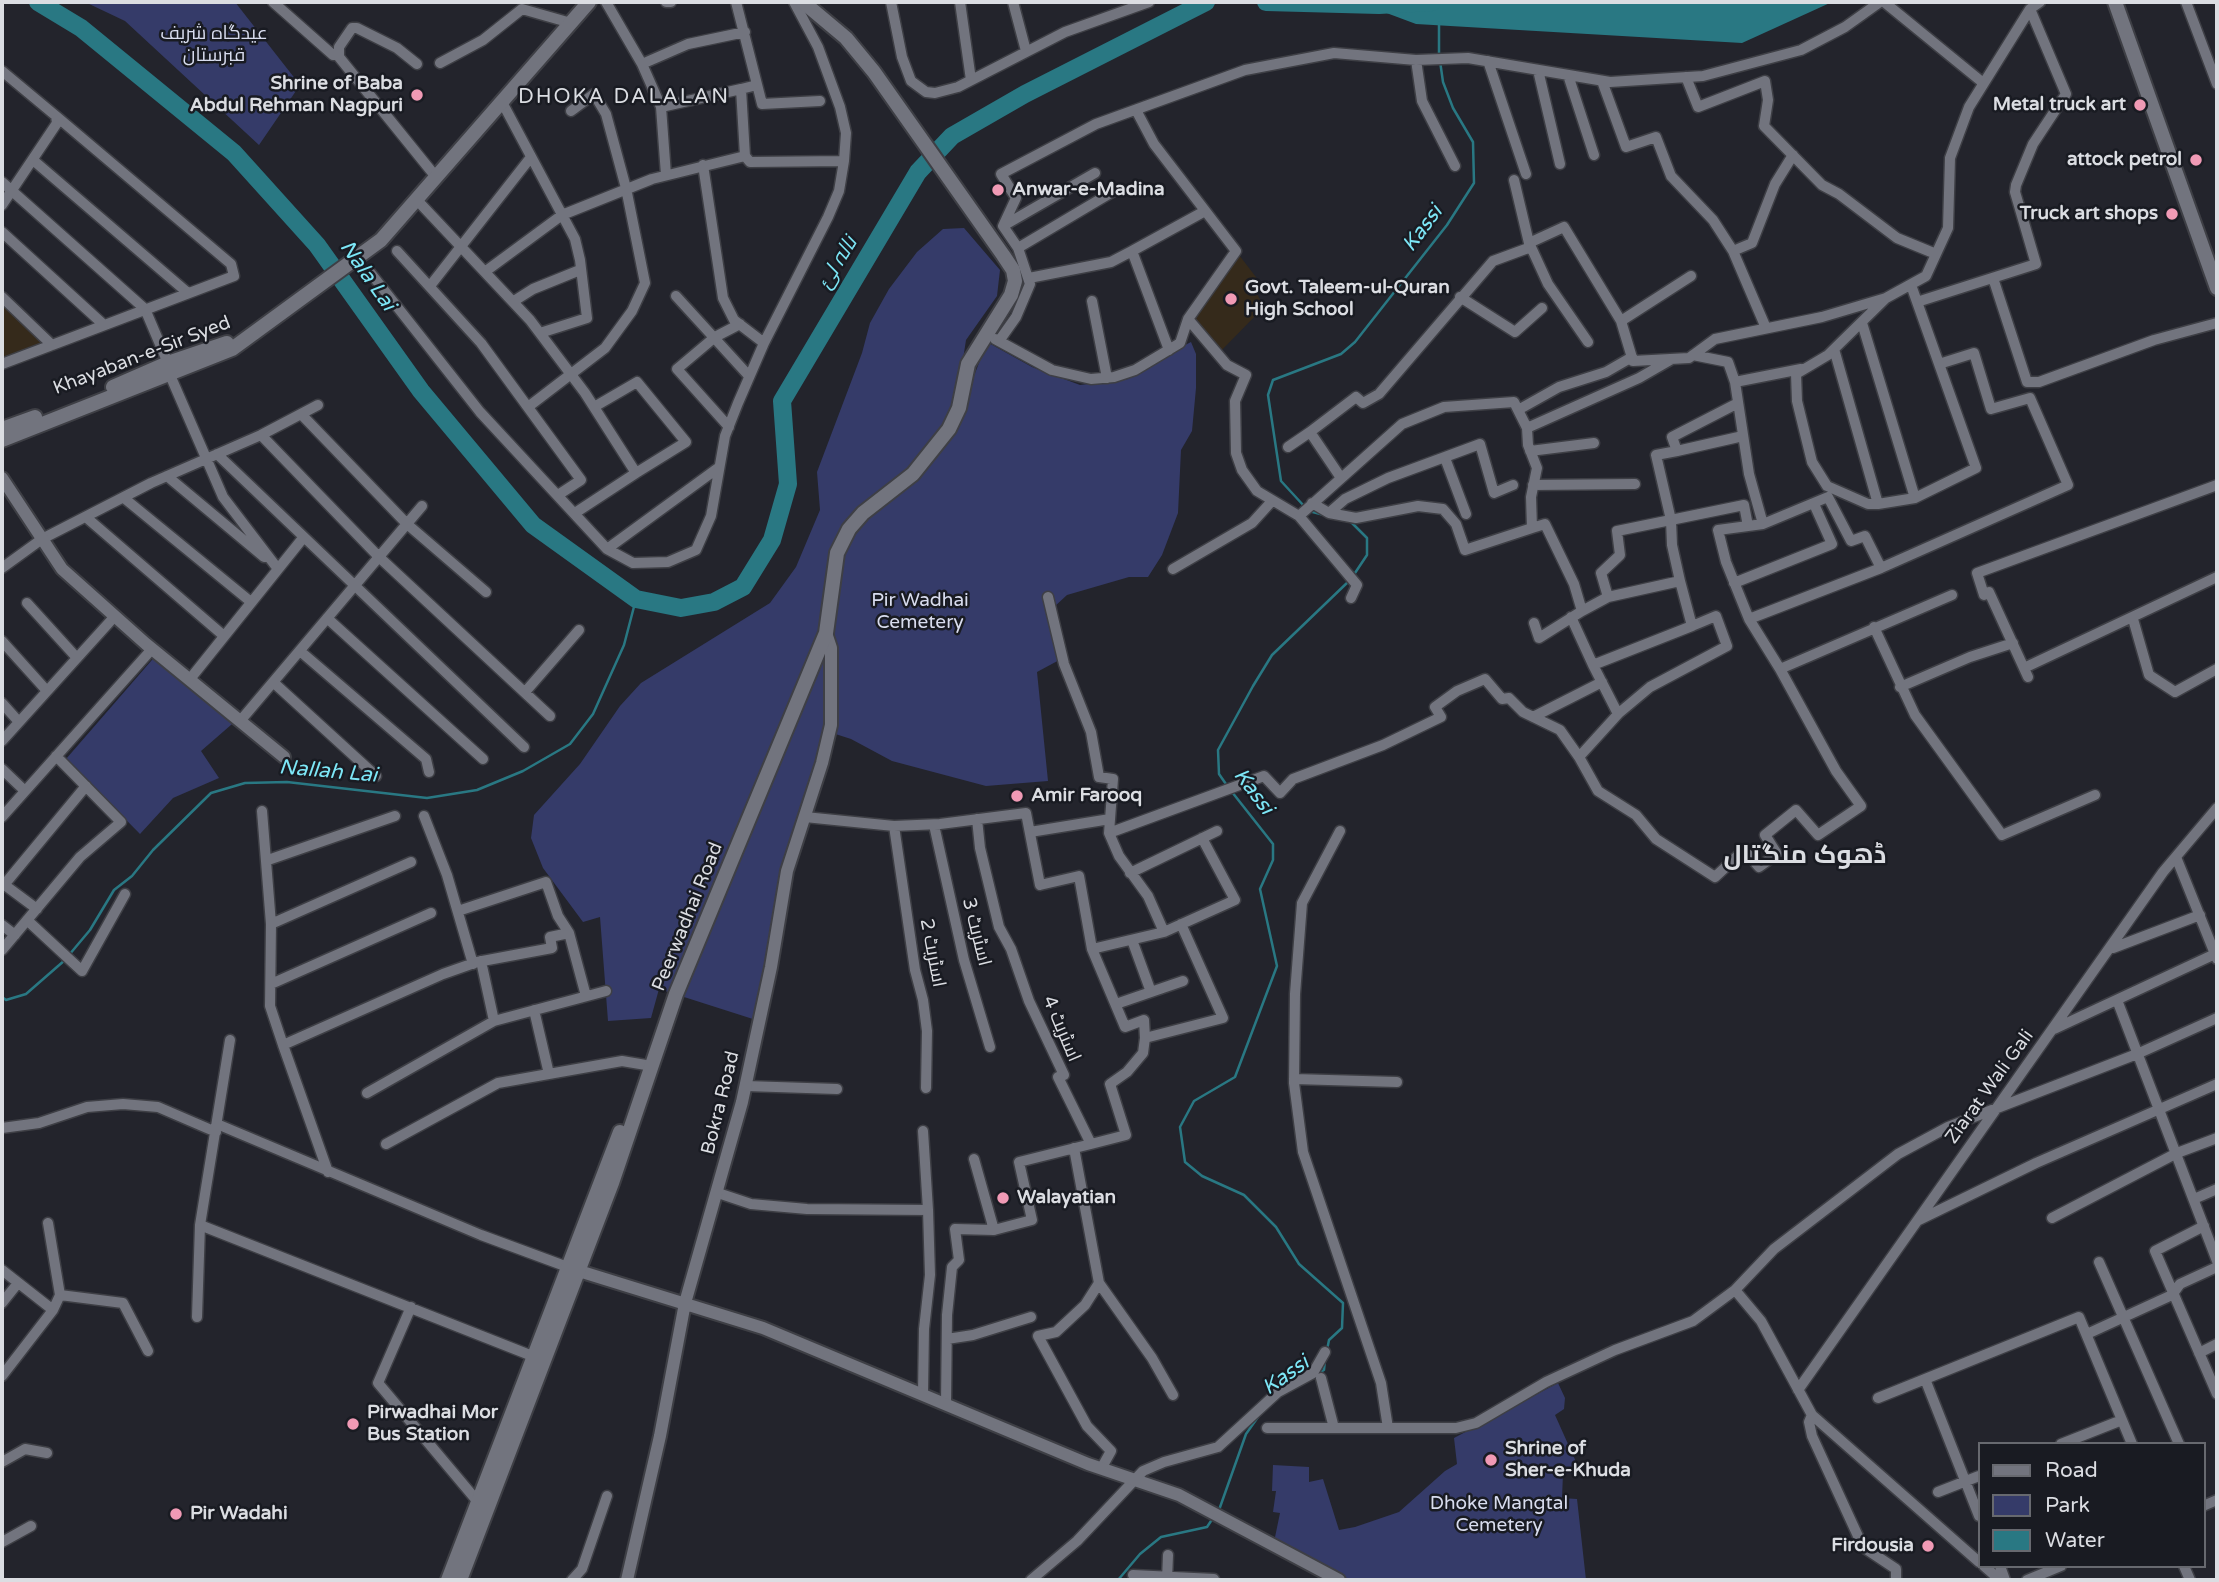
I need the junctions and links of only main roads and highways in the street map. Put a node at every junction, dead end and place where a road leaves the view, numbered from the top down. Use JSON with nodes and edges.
{"nodes":[{"id":1,"x":589,"y":2,"type":"edge"},
{"id":2,"x":803,"y":2,"type":"edge"},
{"id":3,"x":2115,"y":2,"type":"edge"},
{"id":4,"x":2217,"y":288,"type":"edge"},
{"id":5,"x":169,"y":369,"type":"junction"},
{"id":6,"x":2,"y":429,"type":"edge"},
{"id":7,"x":2,"y":440,"type":"edge"},
{"id":8,"x":539,"y":1359,"type":"junction"},
{"id":9,"x":448,"y":1580,"type":"edge"},
{"id":10,"x":460,"y":1580,"type":"edge"}],
"edges":[{"from":1,"to":5,"type":"main road","name":"Khayaban-e-Sir Syed"},
{"from":2,"to":8,"type":"main road","name":"Peerwadhai Road"},
{"from":3,"to":4,"type":"main road"},
{"from":5,"to":6,"type":"main road","name":"Khayaban-e-Sir Syed"},
{"from":5,"to":7,"type":"main road","name":"Khayaban-e-Sir Syed"},
{"from":8,"to":9,"type":"main road"},
{"from":8,"to":10,"type":"main road","name":"Peerwadhai Road"}]}
